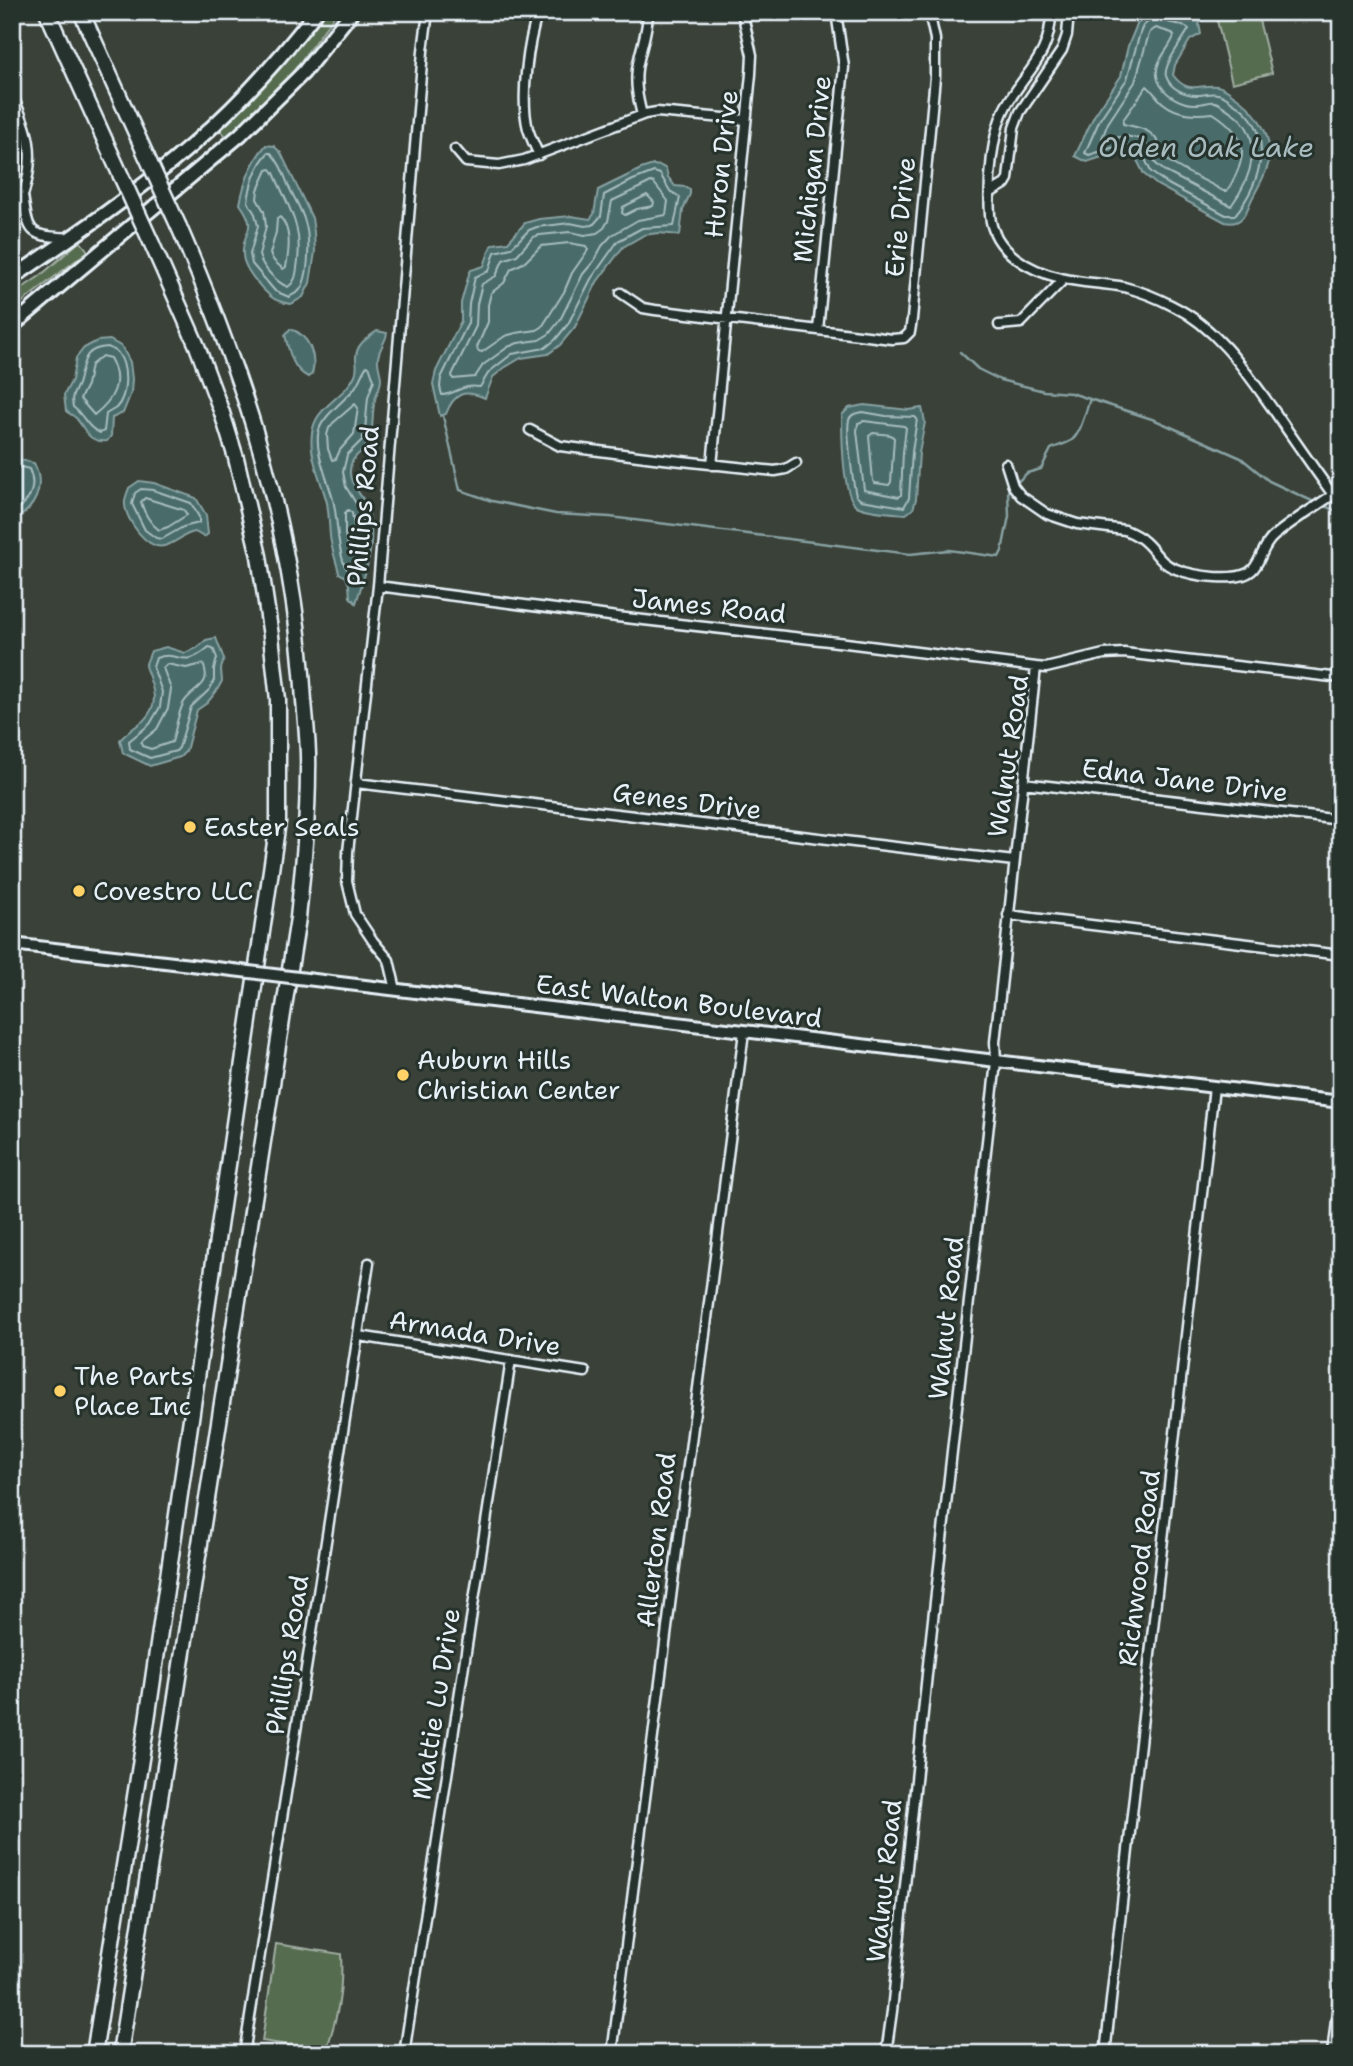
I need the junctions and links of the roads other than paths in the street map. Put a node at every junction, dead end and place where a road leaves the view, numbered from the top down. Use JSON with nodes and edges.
{"nodes":[{"id":1,"x":47,"y":12,"type":"edge"},
{"id":2,"x":81,"y":12,"type":"edge"},
{"id":3,"x":316,"y":12,"type":"edge"},
{"id":4,"x":352,"y":12,"type":"edge"},
{"id":5,"x":428,"y":12,"type":"edge"},
{"id":6,"x":538,"y":12,"type":"edge"},
{"id":7,"x":648,"y":12,"type":"edge"},
{"id":8,"x":743,"y":12,"type":"edge"},
{"id":9,"x":836,"y":12,"type":"edge"},
{"id":10,"x":929,"y":12,"type":"edge"},
{"id":11,"x":1051,"y":12,"type":"edge"},
{"id":12,"x":1069,"y":12,"type":"edge"},
{"id":13,"x":12,"y":95,"type":"edge"},
{"id":14,"x":642,"y":115,"type":"junction"},
{"id":15,"x":746,"y":120,"type":"junction"},
{"id":16,"x":455,"y":149,"type":"dead end"},
{"id":17,"x":539,"y":155,"type":"junction"},
{"id":18,"x":990,"y":192,"type":"junction"},
{"id":19,"x":23,"y":195,"type":"junction"},
{"id":20,"x":12,"y":216,"type":"edge"},
{"id":21,"x":71,"y":238,"type":"junction"},
{"id":22,"x":12,"y":247,"type":"edge"},
{"id":23,"x":16,"y":276,"type":"edge"},
{"id":24,"x":1064,"y":279,"type":"junction"},
{"id":25,"x":621,"y":293,"type":"dead end"},
{"id":26,"x":726,"y":320,"type":"junction"},
{"id":27,"x":999,"y":325,"type":"dead end"},
{"id":28,"x":12,"y":326,"type":"edge"},
{"id":29,"x":818,"y":330,"type":"junction"},
{"id":30,"x":530,"y":430,"type":"dead end"},
{"id":31,"x":796,"y":463,"type":"dead end"},
{"id":32,"x":1006,"y":464,"type":"dead end"},
{"id":33,"x":712,"y":465,"type":"junction"},
{"id":34,"x":1341,"y":489,"type":"edge"},
{"id":35,"x":1333,"y":495,"type":"junction"},
{"id":36,"x":378,"y":586,"type":"junction"},
{"id":37,"x":1036,"y":667,"type":"junction"},
{"id":38,"x":1341,"y":678,"type":"edge"},
{"id":39,"x":356,"y":783,"type":"junction"},
{"id":40,"x":1023,"y":783,"type":"junction"},
{"id":41,"x":1341,"y":820,"type":"edge"},
{"id":42,"x":1014,"y":861,"type":"junction"},
{"id":43,"x":1007,"y":915,"type":"junction"},
{"id":44,"x":12,"y":944,"type":"edge"},
{"id":45,"x":1341,"y":955,"type":"edge"},
{"id":46,"x":396,"y":990,"type":"junction"},
{"id":47,"x":744,"y":1032,"type":"junction"},
{"id":48,"x":996,"y":1062,"type":"junction"},
{"id":49,"x":1214,"y":1087,"type":"junction"},
{"id":50,"x":1341,"y":1102,"type":"edge"},
{"id":51,"x":369,"y":1263,"type":"dead end"},
{"id":52,"x":359,"y":1336,"type":"junction"},
{"id":53,"x":511,"y":1360,"type":"junction"},
{"id":54,"x":585,"y":1372,"type":"dead end"},
{"id":55,"x":1341,"y":1978,"type":"edge"},
{"id":56,"x":94,"y":2054,"type":"edge"},
{"id":57,"x":120,"y":2054,"type":"edge"},
{"id":58,"x":244,"y":2054,"type":"edge"},
{"id":59,"x":404,"y":2054,"type":"edge"},
{"id":60,"x":612,"y":2054,"type":"edge"},
{"id":61,"x":886,"y":2054,"type":"edge"},
{"id":62,"x":1105,"y":2054,"type":"edge"},
{"id":63,"x":1332,"y":2054,"type":"edge"}],
"edges":[{"from":1,"to":56,"type":"highway","bridge":true},
{"from":2,"to":57,"type":"highway","bridge":true},
{"from":3,"to":21,"type":"main road"},
{"from":4,"to":28,"type":"main road"},
{"from":5,"to":36,"type":"street","name":"Phillips Road"},
{"from":6,"to":17,"type":"street"},
{"from":7,"to":14,"type":"street"},
{"from":8,"to":15,"type":"street","name":"Huron Drive"},
{"from":9,"to":29,"type":"street","name":"Michigan Drive"},
{"from":10,"to":29,"type":"street","name":"Erie Drive"},
{"from":11,"to":18,"type":"street"},
{"from":12,"to":18,"type":"street"},
{"from":13,"to":19,"type":"street"},
{"from":14,"to":15,"type":"street"},
{"from":14,"to":17,"type":"street"},
{"from":15,"to":26,"type":"street","name":"Huron Drive"},
{"from":16,"to":17,"type":"street"},
{"from":18,"to":24,"type":"street"},
{"from":19,"to":20,"type":"street"},
{"from":19,"to":21,"type":"street"},
{"from":21,"to":23,"type":"main road"},
{"from":22,"to":23,"type":"street"},
{"from":24,"to":27,"type":"street"},
{"from":24,"to":35,"type":"street"},
{"from":25,"to":26,"type":"street"},
{"from":26,"to":29,"type":"street"},
{"from":26,"to":33,"type":"street","name":"Huron Drive"},
{"from":30,"to":33,"type":"street"},
{"from":31,"to":33,"type":"street"},
{"from":32,"to":35,"type":"street"},
{"from":34,"to":35,"type":"street"},
{"from":36,"to":37,"type":"street","name":"James Road"},
{"from":36,"to":39,"type":"street","name":"Phillips Road"},
{"from":37,"to":38,"type":"street","name":"Walnut Road"},
{"from":37,"to":40,"type":"street","name":"Walnut Road"},
{"from":39,"to":42,"type":"street","name":"Genes Drive"},
{"from":39,"to":46,"type":"street","name":"Phillips Road"},
{"from":40,"to":41,"type":"street","name":"Edna Jane Drive"},
{"from":40,"to":42,"type":"street","name":"Walnut Road"},
{"from":42,"to":43,"type":"street","name":"Walnut Road"},
{"from":43,"to":45,"type":"street"},
{"from":43,"to":48,"type":"street","name":"Walnut Road"},
{"from":44,"to":46,"type":"main road","name":"East Walton Boulevard","bridge":true},
{"from":46,"to":47,"type":"main road","name":"East Walton Boulevard"},
{"from":47,"to":48,"type":"main road","name":"East Walton Boulevard"},
{"from":47,"to":60,"type":"street","name":"Allerton Road"},
{"from":48,"to":49,"type":"main road","name":"East Walton Boulevard"},
{"from":48,"to":61,"type":"street","name":"Walnut Road"},
{"from":49,"to":50,"type":"main road","name":"East Walton Boulevard"},
{"from":49,"to":62,"type":"street","name":"Richwood Road"},
{"from":51,"to":52,"type":"street","name":"Phillips Road"},
{"from":52,"to":53,"type":"street","name":"Armada Drive"},
{"from":52,"to":58,"type":"street","name":"Phillips Road"},
{"from":53,"to":54,"type":"street","name":"Armada Drive"},
{"from":53,"to":59,"type":"street","name":"Mattie Lu Drive"},
{"from":55,"to":63,"type":"street"}]}
